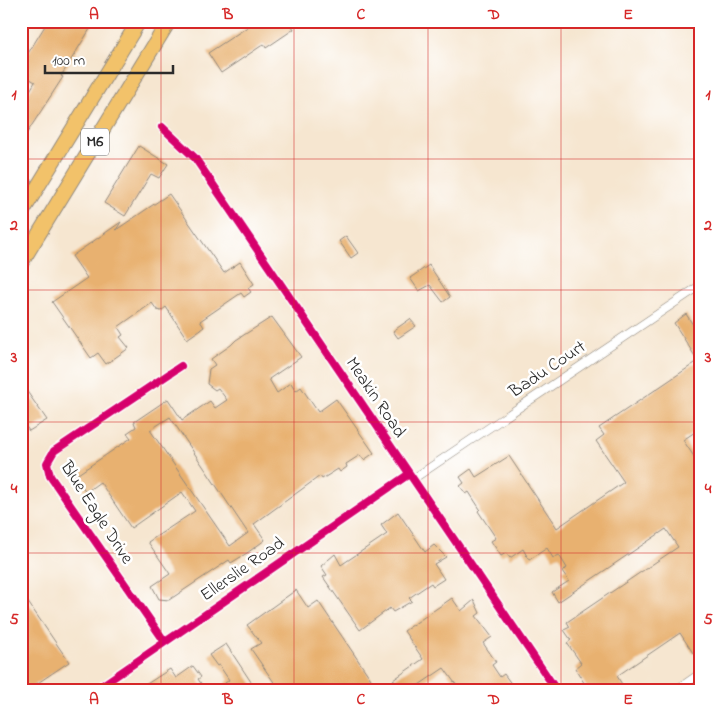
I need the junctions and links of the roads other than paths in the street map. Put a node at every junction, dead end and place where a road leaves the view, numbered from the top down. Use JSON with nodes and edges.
{"nodes":[{"id":1,"x":139,"y":21,"type":"edge"},
{"id":2,"x":169,"y":21,"type":"edge"},
{"id":3,"x":162,"y":127,"type":"dead end"},
{"id":4,"x":21,"y":214,"type":"edge"},
{"id":5,"x":21,"y":263,"type":"edge"},
{"id":6,"x":701,"y":285,"type":"edge"},
{"id":7,"x":181,"y":366,"type":"dead end"},
{"id":8,"x":411,"y":477,"type":"junction"},
{"id":9,"x":165,"y":642,"type":"junction"},
{"id":10,"x":701,"y":673,"type":"edge"},
{"id":11,"x":94,"y":691,"type":"edge"},
{"id":12,"x":557,"y":691,"type":"edge"},
{"id":13,"x":675,"y":691,"type":"edge"}],
"edges":[{"from":1,"to":4,"type":"highway","number":"M6"},
{"from":2,"to":5,"type":"highway","number":"M6"},
{"from":3,"to":8,"type":"street","name":"Meakin Road"},
{"from":6,"to":8,"type":"street","name":"Badu Court"},
{"from":7,"to":9,"type":"street","name":"Blue Eagle Drive"},
{"from":8,"to":9,"type":"street","name":"Ellerslie Road"},
{"from":8,"to":12,"type":"street","name":"Meakin Road"},
{"from":9,"to":11,"type":"street","name":"Ellerslie Road"},
{"from":10,"to":13,"type":"street"}]}
